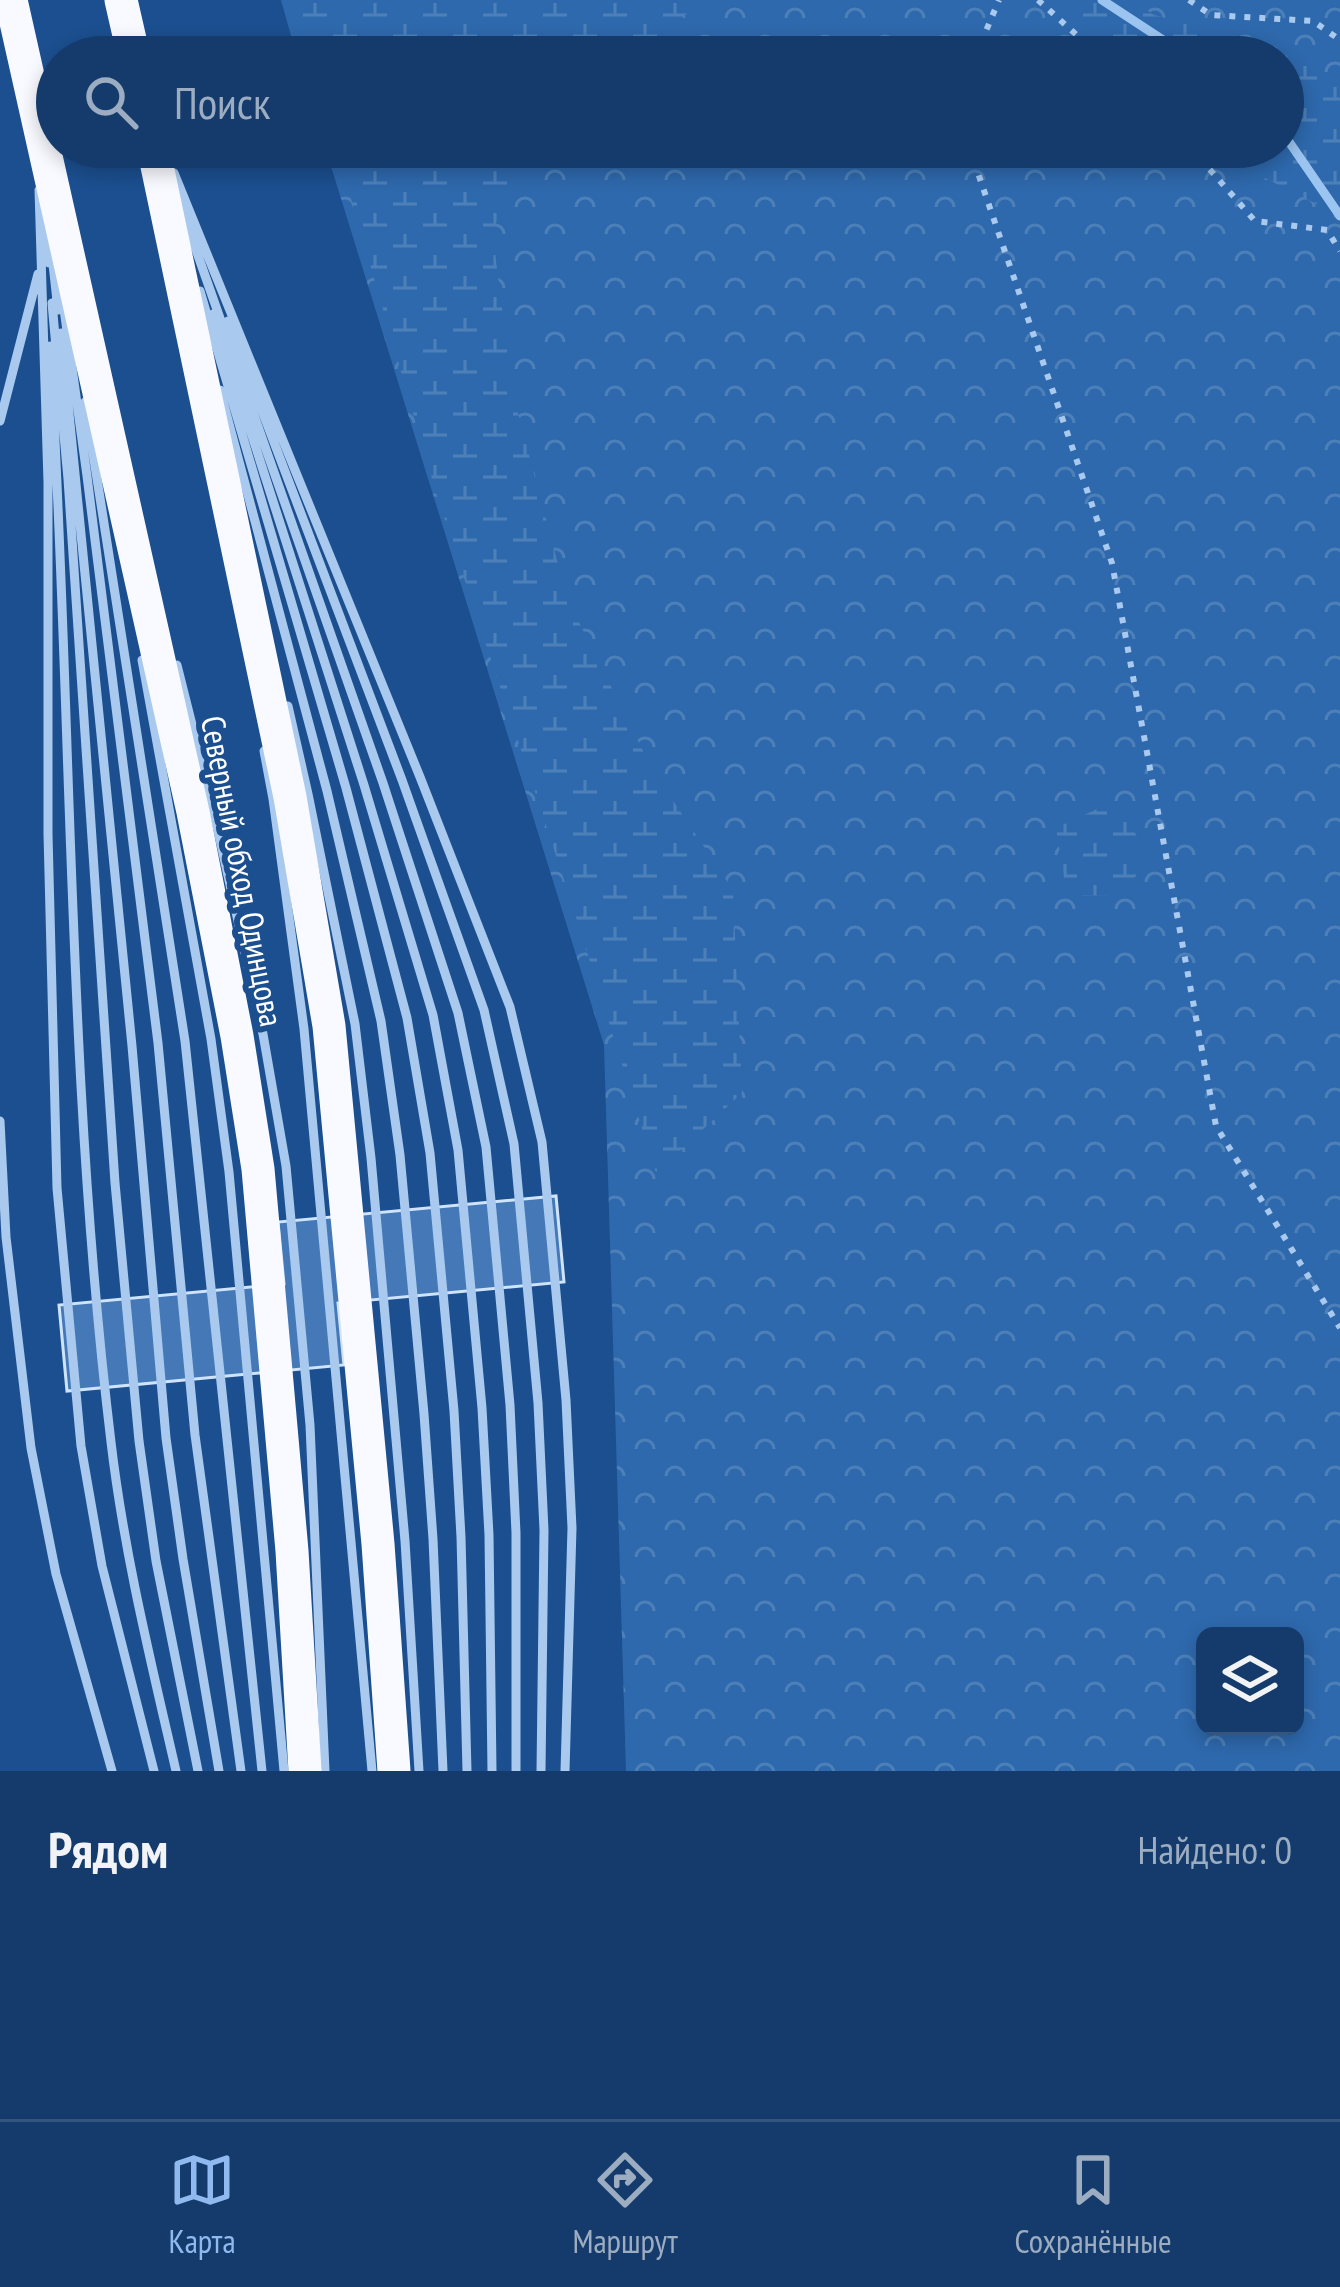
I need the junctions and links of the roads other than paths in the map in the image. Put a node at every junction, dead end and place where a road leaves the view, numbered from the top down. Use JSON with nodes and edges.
{"nodes":[{"id":1,"x":11,"y":0,"type":"edge"},
{"id":2,"x":121,"y":0,"type":"edge"},
{"id":3,"x":129,"y":36,"type":"edge"},
{"id":4,"x":36,"y":113,"type":"edge"},
{"id":5,"x":38,"y":168,"type":"edge"},
{"id":6,"x":39,"y":168,"type":"edge"},
{"id":7,"x":41,"y":168,"type":"edge"},
{"id":8,"x":42,"y":168,"type":"edge"},
{"id":9,"x":44,"y":168,"type":"edge"},
{"id":10,"x":45,"y":168,"type":"edge"},
{"id":11,"x":47,"y":168,"type":"edge"},
{"id":12,"x":48,"y":168,"type":"edge"},
{"id":13,"x":50,"y":168,"type":"edge"},
{"id":14,"x":161,"y":168,"type":"edge"},
{"id":15,"x":161,"y":168,"type":"edge"},
{"id":16,"x":162,"y":168,"type":"edge"},
{"id":17,"x":163,"y":168,"type":"edge"},
{"id":18,"x":163,"y":168,"type":"edge"},
{"id":19,"x":164,"y":168,"type":"edge"},
{"id":20,"x":164,"y":168,"type":"edge"},
{"id":21,"x":165,"y":168,"type":"edge"},
{"id":22,"x":166,"y":168,"type":"edge"},
{"id":23,"x":41,"y":263,"type":"junction"},
{"id":24,"x":0,"y":421,"type":"edge"},
{"id":25,"x":220,"y":524,"type":"dead end"},
{"id":26,"x":144,"y":537,"type":"dead end"},
{"id":27,"x":120,"y":541,"type":"dead end"},
{"id":28,"x":254,"y":566,"type":"dead end"},
{"id":29,"x":173,"y":650,"type":"dead end"},
{"id":30,"x":141,"y":655,"type":"dead end"},
{"id":31,"x":286,"y":703,"type":"dead end"},
{"id":32,"x":260,"y":730,"type":"dead end"},
{"id":33,"x":0,"y":1121,"type":"edge"},
{"id":34,"x":112,"y":1771,"type":"edge"},
{"id":35,"x":154,"y":1771,"type":"edge"},
{"id":36,"x":176,"y":1771,"type":"edge"},
{"id":37,"x":197,"y":1771,"type":"edge"},
{"id":38,"x":219,"y":1771,"type":"edge"},
{"id":39,"x":241,"y":1771,"type":"edge"},
{"id":40,"x":262,"y":1771,"type":"edge"},
{"id":41,"x":284,"y":1771,"type":"edge"},
{"id":42,"x":305,"y":1771,"type":"edge"},
{"id":43,"x":325,"y":1771,"type":"edge"},
{"id":44,"x":372,"y":1771,"type":"edge"},
{"id":45,"x":394,"y":1771,"type":"edge"},
{"id":46,"x":418,"y":1771,"type":"edge"},
{"id":47,"x":443,"y":1771,"type":"edge"},
{"id":48,"x":467,"y":1771,"type":"edge"},
{"id":49,"x":492,"y":1771,"type":"edge"},
{"id":50,"x":516,"y":1771,"type":"edge"},
{"id":51,"x":541,"y":1771,"type":"edge"},
{"id":52,"x":565,"y":1771,"type":"edge"}],
"edges":[{"from":1,"to":4,"type":"highway","name":"Северный обход Одинцова"},
{"from":2,"to":3,"type":"highway"},
{"from":5,"to":23,"type":"lane"},
{"from":6,"to":36,"type":"lane"},
{"from":7,"to":37,"type":"lane"},
{"from":8,"to":38,"type":"lane"},
{"from":9,"to":39,"type":"lane"},
{"from":10,"to":40,"type":"lane"},
{"from":11,"to":27,"type":"lane"},
{"from":12,"to":42,"type":"highway","name":"Северный обход Одинцова"},
{"from":13,"to":26,"type":"lane"},
{"from":14,"to":25,"type":"lane"},
{"from":15,"to":45,"type":"highway","name":"Северный обход Одинцова"},
{"from":16,"to":28,"type":"lane"},
{"from":17,"to":47,"type":"lane"},
{"from":18,"to":48,"type":"lane"},
{"from":19,"to":49,"type":"lane"},
{"from":20,"to":50,"type":"lane"},
{"from":21,"to":51,"type":"lane"},
{"from":22,"to":52,"type":"lane"},
{"from":23,"to":24,"type":"lane"},
{"from":23,"to":35,"type":"lane"},
{"from":29,"to":43,"type":"lane"},
{"from":30,"to":41,"type":"lane"},
{"from":31,"to":46,"type":"lane"},
{"from":32,"to":44,"type":"lane"},
{"from":33,"to":34,"type":"lane"}]}
